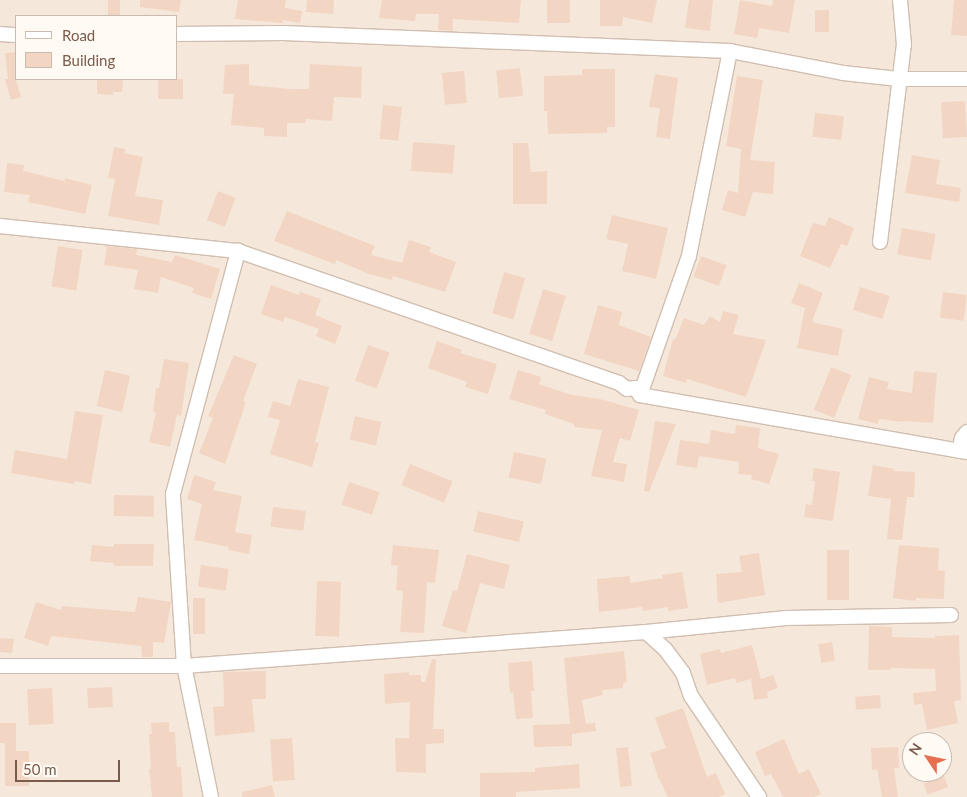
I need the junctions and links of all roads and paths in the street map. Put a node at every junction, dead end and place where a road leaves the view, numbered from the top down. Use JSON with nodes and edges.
{"nodes":[{"id":1,"x":900,"y":0,"type":"edge"},
{"id":2,"x":0,"y":34,"type":"edge"},
{"id":3,"x":178,"y":34,"type":"edge"},
{"id":4,"x":15,"y":35,"type":"edge"},
{"id":5,"x":730,"y":51,"type":"junction"},
{"id":6,"x":899,"y":79,"type":"junction"},
{"id":7,"x":967,"y":79,"type":"edge"},
{"id":8,"x":0,"y":226,"type":"edge"},
{"id":9,"x":880,"y":242,"type":"dead end"},
{"id":10,"x":238,"y":251,"type":"junction"},
{"id":11,"x":640,"y":396,"type":"junction"},
{"id":12,"x":967,"y":432,"type":"edge"},
{"id":13,"x":963,"y":452,"type":"edge"},
{"id":14,"x":951,"y":615,"type":"dead end"},
{"id":15,"x":646,"y":632,"type":"junction"},
{"id":16,"x":0,"y":666,"type":"edge"},
{"id":17,"x":184,"y":666,"type":"junction"},
{"id":18,"x":211,"y":797,"type":"edge"},
{"id":19,"x":759,"y":797,"type":"edge"}],
"edges":[{"from":1,"to":6,"type":"street"},
{"from":2,"to":4,"type":"street"},
{"from":3,"to":5,"type":"street"},
{"from":5,"to":6,"type":"street"},
{"from":5,"to":11,"type":"street"},
{"from":6,"to":7,"type":"street"},
{"from":6,"to":9,"type":"street"},
{"from":8,"to":10,"type":"street"},
{"from":10,"to":11,"type":"street"},
{"from":10,"to":17,"type":"street"},
{"from":11,"to":13,"type":"street"},
{"from":12,"to":13,"type":"street"},
{"from":14,"to":15,"type":"street"},
{"from":15,"to":17,"type":"street"},
{"from":15,"to":19,"type":"street"},
{"from":16,"to":17,"type":"street"},
{"from":17,"to":18,"type":"street"}]}
